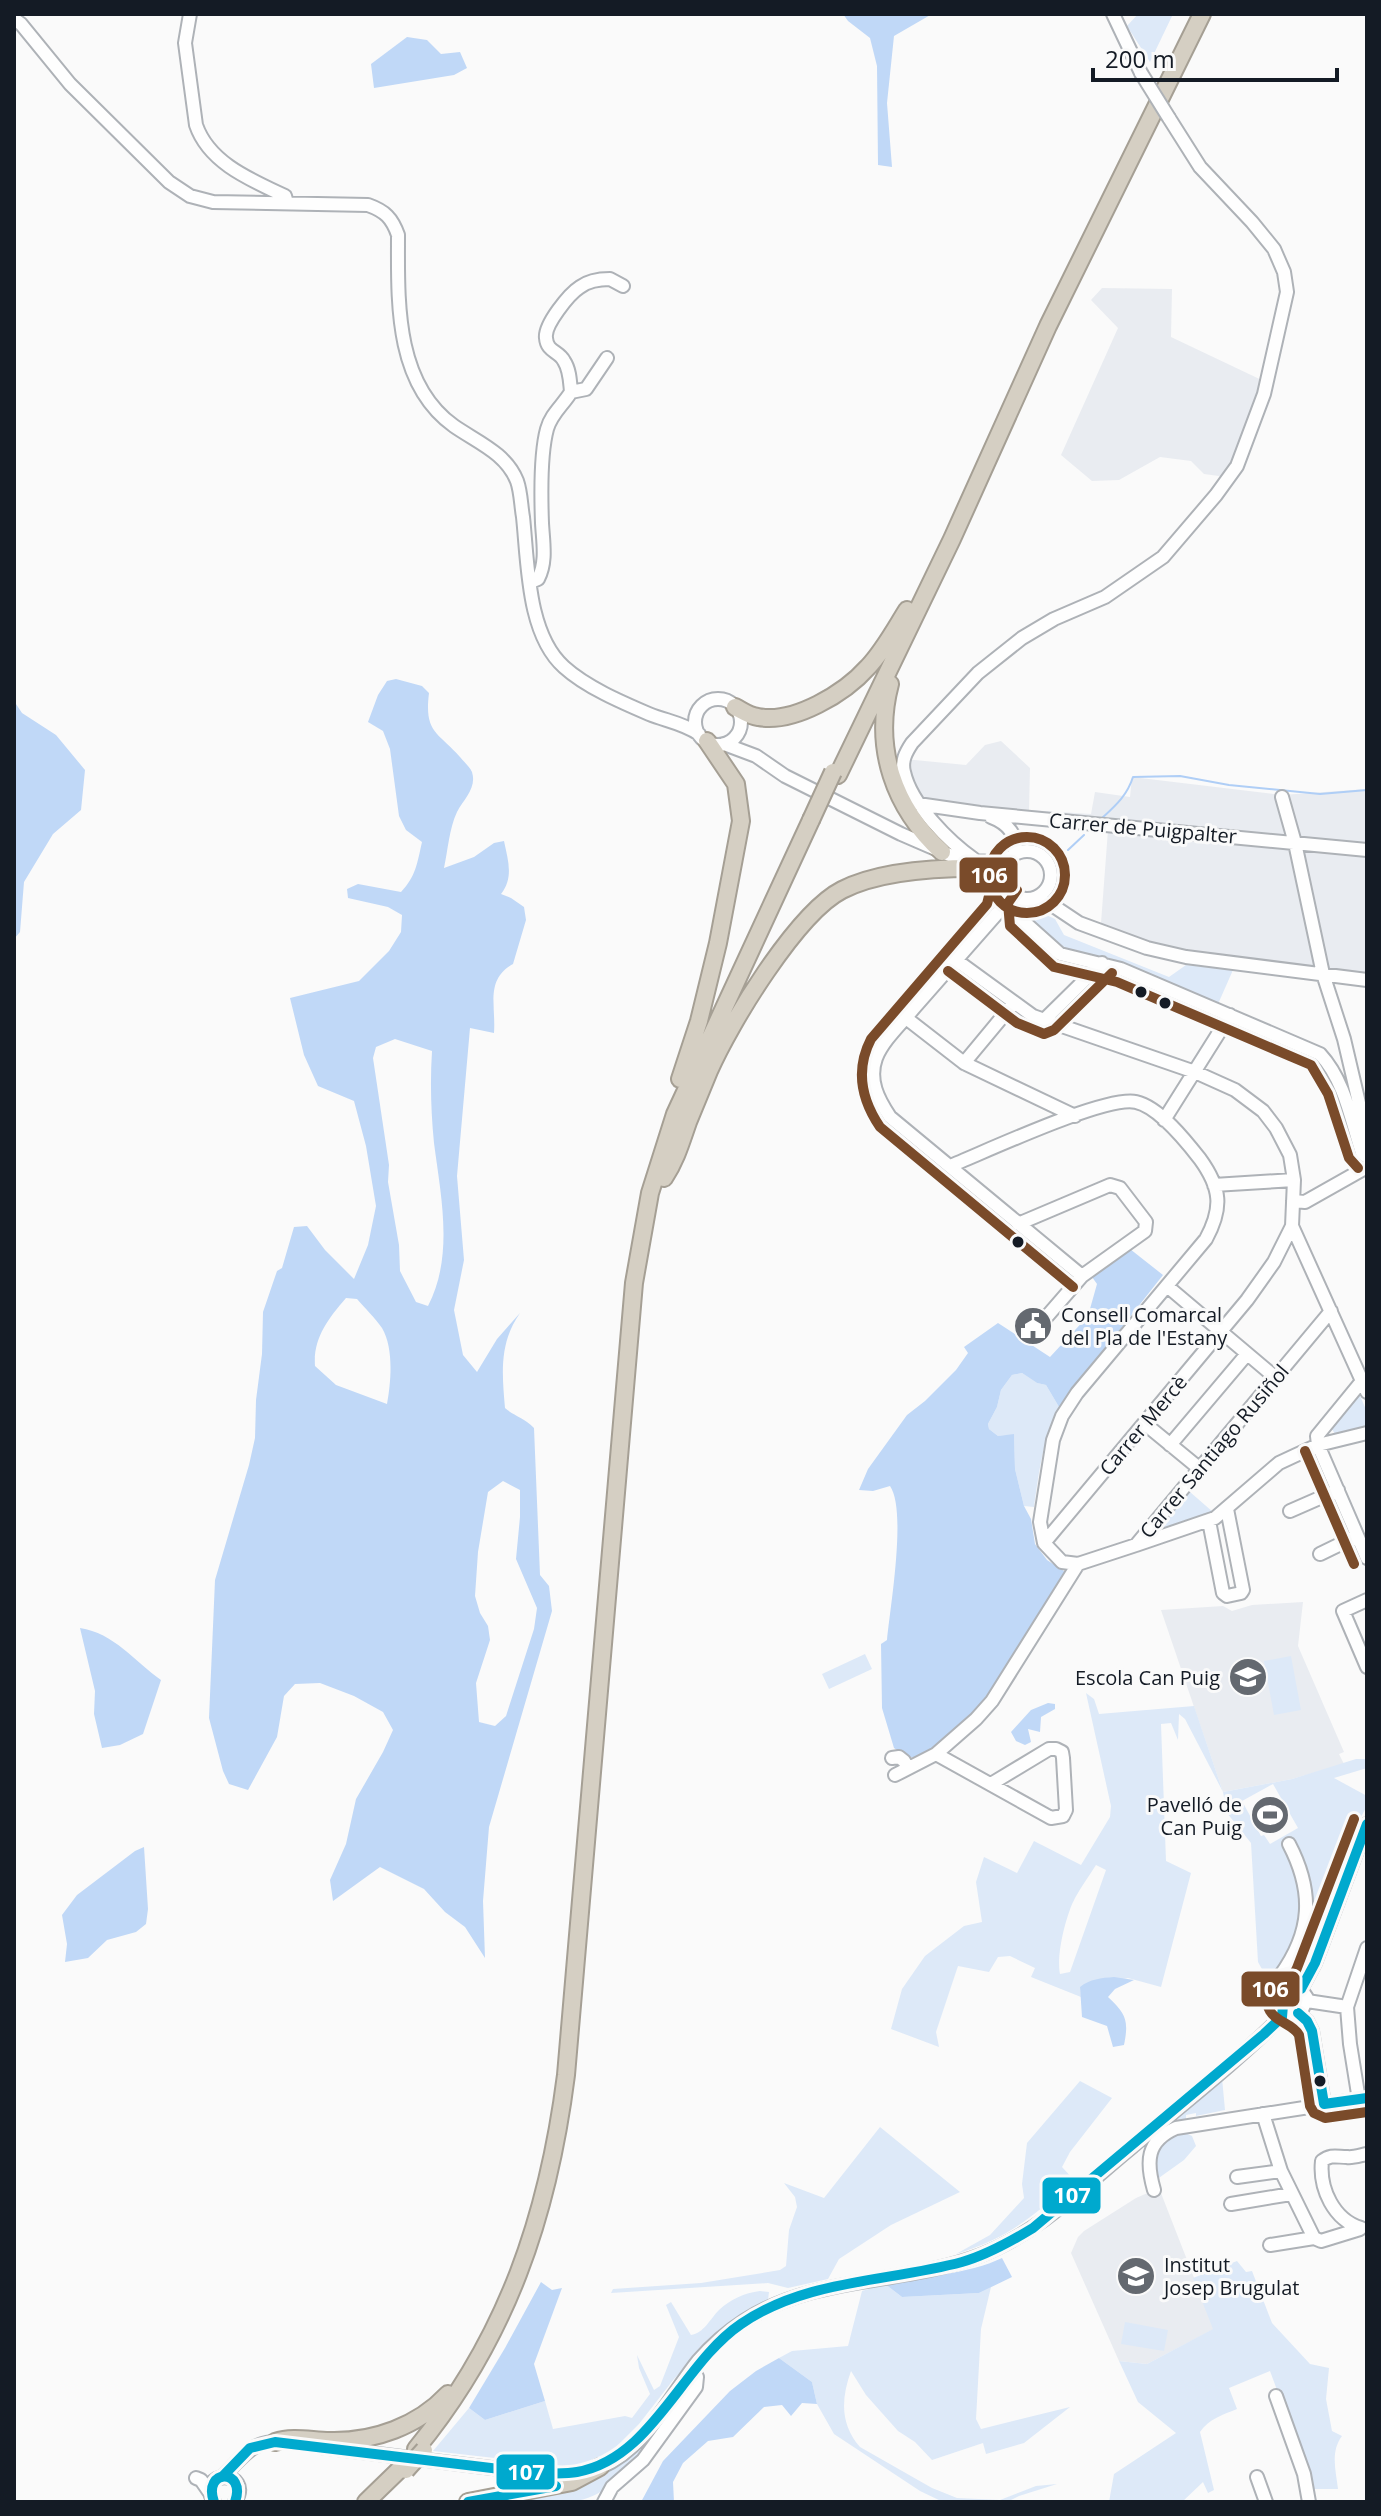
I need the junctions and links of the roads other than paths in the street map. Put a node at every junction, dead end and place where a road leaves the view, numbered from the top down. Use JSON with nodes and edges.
{"nodes":[{"id":1,"x":190,"y":14,"type":"edge"},
{"id":2,"x":1113,"y":14,"type":"edge"},
{"id":3,"x":1194,"y":14,"type":"edge"},
{"id":4,"x":1202,"y":14,"type":"edge"},
{"id":5,"x":14,"y":19,"type":"edge"},
{"id":6,"x":287,"y":203,"type":"junction"},
{"id":7,"x":623,"y":286,"type":"dead end"},
{"id":8,"x":607,"y":358,"type":"dead end"},
{"id":9,"x":569,"y":396,"type":"junction"},
{"id":10,"x":531,"y":582,"type":"junction"},
{"id":11,"x":907,"y":610,"type":"junction"},
{"id":12,"x":901,"y":645,"type":"junction"},
{"id":13,"x":701,"y":707,"type":"junction"},
{"id":14,"x":735,"y":707,"type":"junction"},
{"id":15,"x":671,"y":720,"type":"junction"},
{"id":16,"x":741,"y":726,"type":"junction"},
{"id":17,"x":703,"y":738,"type":"junction"},
{"id":18,"x":724,"y":744,"type":"junction"},
{"id":19,"x":756,"y":756,"type":"junction"},
{"id":20,"x":836,"y":773,"type":"junction"},
{"id":21,"x":1282,"y":797,"type":"dead end"},
{"id":22,"x":918,"y":804,"type":"junction"},
{"id":23,"x":954,"y":810,"type":"junction"},
{"id":24,"x":980,"y":813,"type":"junction"},
{"id":25,"x":944,"y":831,"type":"junction"},
{"id":26,"x":1295,"y":843,"type":"junction"},
{"id":27,"x":1367,"y":850,"type":"edge"},
{"id":28,"x":942,"y":852,"type":"junction"},
{"id":29,"x":1012,"y":856,"type":"junction"},
{"id":30,"x":970,"y":863,"type":"junction"},
{"id":31,"x":1050,"y":882,"type":"junction"},
{"id":32,"x":1005,"y":884,"type":"junction"},
{"id":33,"x":1026,"y":899,"type":"junction"},
{"id":34,"x":1057,"y":908,"type":"junction"},
{"id":35,"x":1001,"y":909,"type":"junction"},
{"id":36,"x":956,"y":960,"type":"junction"},
{"id":37,"x":1102,"y":963,"type":"junction"},
{"id":38,"x":1323,"y":974,"type":"junction"},
{"id":39,"x":1367,"y":980,"type":"edge"},
{"id":40,"x":1013,"y":1004,"type":"junction"},
{"id":41,"x":1230,"y":1015,"type":"junction"},
{"id":42,"x":906,"y":1018,"type":"junction"},
{"id":43,"x":1044,"y":1020,"type":"junction"},
{"id":44,"x":964,"y":1063,"type":"junction"},
{"id":45,"x":1195,"y":1072,"type":"junction"},
{"id":46,"x":1364,"y":1114,"type":"edge"},
{"id":47,"x":1075,"y":1116,"type":"junction"},
{"id":48,"x":1164,"y":1120,"type":"junction"},
{"id":49,"x":1367,"y":1137,"type":"edge"},
{"id":50,"x":1367,"y":1157,"type":"edge"},
{"id":51,"x":950,"y":1166,"type":"junction"},
{"id":52,"x":1367,"y":1167,"type":"edge"},
{"id":53,"x":660,"y":1175,"type":"junction"},
{"id":54,"x":1294,"y":1180,"type":"junction"},
{"id":55,"x":1214,"y":1185,"type":"junction"},
{"id":56,"x":1293,"y":1201,"type":"junction"},
{"id":57,"x":1018,"y":1224,"type":"junction"},
{"id":58,"x":1292,"y":1226,"type":"junction"},
{"id":59,"x":1082,"y":1276,"type":"junction"},
{"id":60,"x":1167,"y":1286,"type":"junction"},
{"id":61,"x":1331,"y":1311,"type":"junction"},
{"id":62,"x":1043,"y":1321,"type":"dead end"},
{"id":63,"x":1221,"y":1332,"type":"junction"},
{"id":64,"x":1247,"y":1354,"type":"junction"},
{"id":65,"x":1276,"y":1378,"type":"junction"},
{"id":66,"x":1364,"y":1387,"type":"edge"},
{"id":67,"x":1144,"y":1423,"type":"junction"},
{"id":68,"x":1325,"y":1424,"type":"junction"},
{"id":69,"x":1367,"y":1433,"type":"edge"},
{"id":70,"x":1336,"y":1440,"type":"junction"},
{"id":71,"x":1170,"y":1445,"type":"junction"},
{"id":72,"x":1318,"y":1445,"type":"junction"},
{"id":73,"x":1300,"y":1453,"type":"junction"},
{"id":74,"x":1200,"y":1469,"type":"junction"},
{"id":75,"x":1338,"y":1490,"type":"junction"},
{"id":76,"x":1227,"y":1509,"type":"junction"},
{"id":77,"x":1290,"y":1511,"type":"dead end"},
{"id":78,"x":1209,"y":1521,"type":"junction"},
{"id":79,"x":1357,"y":1536,"type":"junction"},
{"id":80,"x":1044,"y":1543,"type":"junction"},
{"id":81,"x":1136,"y":1545,"type":"junction"},
{"id":82,"x":1320,"y":1554,"type":"dead end"},
{"id":83,"x":1367,"y":1558,"type":"edge"},
{"id":84,"x":1078,"y":1564,"type":"junction"},
{"id":85,"x":1367,"y":1600,"type":"edge"},
{"id":86,"x":1367,"y":1664,"type":"edge"},
{"id":87,"x":936,"y":1754,"type":"junction"},
{"id":88,"x":892,"y":1758,"type":"dead end"},
{"id":89,"x":908,"y":1768,"type":"junction"},
{"id":90,"x":895,"y":1775,"type":"dead end"},
{"id":91,"x":991,"y":1784,"type":"junction"},
{"id":92,"x":1367,"y":1824,"type":"edge"},
{"id":93,"x":1289,"y":1844,"type":"dead end"},
{"id":94,"x":1367,"y":1948,"type":"edge"},
{"id":95,"x":1287,"y":1990,"type":"junction"},
{"id":96,"x":1304,"y":1995,"type":"junction"},
{"id":97,"x":1347,"y":2007,"type":"junction"},
{"id":98,"x":1289,"y":2012,"type":"junction"},
{"id":99,"x":1363,"y":2099,"type":"edge"},
{"id":100,"x":1324,"y":2104,"type":"junction"},
{"id":101,"x":1263,"y":2114,"type":"junction"},
{"id":102,"x":1367,"y":2154,"type":"edge"},
{"id":103,"x":1281,"y":2171,"type":"junction"},
{"id":104,"x":1237,"y":2177,"type":"dead end"},
{"id":105,"x":1154,"y":2190,"type":"dead end"},
{"id":106,"x":1291,"y":2194,"type":"junction"},
{"id":107,"x":1231,"y":2204,"type":"dead end"},
{"id":108,"x":1364,"y":2228,"type":"edge"},
{"id":109,"x":1314,"y":2238,"type":"junction"},
{"id":110,"x":1270,"y":2245,"type":"dead end"},
{"id":111,"x":480,"y":2357,"type":"junction"},
{"id":112,"x":692,"y":2369,"type":"junction"},
{"id":113,"x":1276,"y":2396,"type":"dead end"},
{"id":114,"x":275,"y":2442,"type":"junction"},
{"id":115,"x":420,"y":2450,"type":"junction"},
{"id":116,"x":238,"y":2462,"type":"junction"},
{"id":117,"x":600,"y":2467,"type":"junction"},
{"id":118,"x":403,"y":2470,"type":"junction"},
{"id":119,"x":1257,"y":2477,"type":"dead end"},
{"id":120,"x":219,"y":2478,"type":"junction"},
{"id":121,"x":237,"y":2483,"type":"junction"},
{"id":122,"x":212,"y":2498,"type":"edge"},
{"id":123,"x":235,"y":2502,"type":"edge"},
{"id":124,"x":366,"y":2502,"type":"edge"},
{"id":125,"x":376,"y":2502,"type":"edge"},
{"id":126,"x":468,"y":2502,"type":"edge"},
{"id":127,"x":604,"y":2502,"type":"edge"},
{"id":128,"x":1266,"y":2502,"type":"edge"},
{"id":129,"x":1309,"y":2502,"type":"edge"}],
"edges":[{"from":1,"to":6,"type":"street"},
{"from":2,"to":22,"type":"street","bridge":true},
{"from":3,"to":11,"type":"highway"},
{"from":4,"to":12,"type":"highway"},
{"from":5,"to":6,"type":"street"},
{"from":6,"to":10,"type":"street"},
{"from":7,"to":9,"type":"street"},
{"from":8,"to":9,"type":"street"},
{"from":9,"to":10,"type":"street"},
{"from":10,"to":15,"type":"street"},
{"from":11,"to":14,"type":"highway"},
{"from":11,"to":20,"type":"highway"},
{"from":12,"to":20,"type":"highway"},
{"from":12,"to":28,"type":"highway"},
{"from":13,"to":14,"type":"street"},
{"from":13,"to":15,"type":"street"},
{"from":13,"to":17,"type":"street"},
{"from":14,"to":16,"type":"street"},
{"from":15,"to":17,"type":"street"},
{"from":16,"to":18,"type":"street"},
{"from":16,"to":19,"type":"street"},
{"from":17,"to":18,"type":"street"},
{"from":17,"to":53,"type":"highway"},
{"from":18,"to":19,"type":"street"},
{"from":19,"to":28,"type":"street"},
{"from":20,"to":53,"type":"highway","bridge":true},
{"from":21,"to":26,"type":"street"},
{"from":22,"to":23,"type":"street","name":"Carrer de Puigpalter"},
{"from":22,"to":25,"type":"street"},
{"from":23,"to":24,"type":"street","name":"Carrer de Puigpalter"},
{"from":23,"to":25,"type":"street"},
{"from":24,"to":26,"type":"street","name":"Carrer de Puigpalter"},
{"from":24,"to":29,"type":"street"},
{"from":25,"to":30,"type":"street"},
{"from":26,"to":27,"type":"street","name":"Carrer de Puigpalter"},
{"from":26,"to":38,"type":"street"},
{"from":28,"to":30,"type":"street"},
{"from":29,"to":30,"type":"street"},
{"from":29,"to":31,"type":"street"},
{"from":29,"to":32,"type":"street"},
{"from":30,"to":32,"type":"street"},
{"from":30,"to":53,"type":"highway"},
{"from":31,"to":33,"type":"street"},
{"from":31,"to":34,"type":"street"},
{"from":32,"to":33,"type":"street"},
{"from":32,"to":35,"type":"street"},
{"from":33,"to":34,"type":"street"},
{"from":33,"to":35,"type":"street"},
{"from":33,"to":37,"type":"street"},
{"from":34,"to":38,"type":"street"},
{"from":35,"to":36,"type":"street"},
{"from":36,"to":40,"type":"street"},
{"from":36,"to":42,"type":"street"},
{"from":37,"to":41,"type":"street"},
{"from":37,"to":43,"type":"street"},
{"from":38,"to":39,"type":"street"},
{"from":38,"to":46,"type":"street"},
{"from":40,"to":43,"type":"street"},
{"from":40,"to":44,"type":"street"},
{"from":41,"to":45,"type":"street"},
{"from":41,"to":50,"type":"street"},
{"from":42,"to":44,"type":"street"},
{"from":42,"to":51,"type":"street"},
{"from":43,"to":45,"type":"street"},
{"from":44,"to":47,"type":"street"},
{"from":45,"to":48,"type":"street"},
{"from":45,"to":54,"type":"street"},
{"from":46,"to":49,"type":"street"},
{"from":47,"to":48,"type":"street"},
{"from":47,"to":51,"type":"street"},
{"from":48,"to":55,"type":"street"},
{"from":51,"to":57,"type":"street"},
{"from":52,"to":56,"type":"street"},
{"from":53,"to":111,"type":"highway"},
{"from":53,"to":115,"type":"highway"},
{"from":54,"to":55,"type":"street"},
{"from":54,"to":56,"type":"street"},
{"from":55,"to":60,"type":"street"},
{"from":56,"to":58,"type":"street"},
{"from":57,"to":59,"type":"street"},
{"from":57,"to":59,"type":"street"},
{"from":58,"to":61,"type":"street"},
{"from":58,"to":63,"type":"street","name":"Carrer Mercè"},
{"from":59,"to":62,"type":"street"},
{"from":60,"to":63,"type":"street"},
{"from":60,"to":80,"type":"street"},
{"from":61,"to":65,"type":"street","name":"Carrer Santiago Rusiñol"},
{"from":61,"to":66,"type":"street"},
{"from":63,"to":64,"type":"street"},
{"from":63,"to":67,"type":"street","name":"Carrer Mercè"},
{"from":64,"to":65,"type":"street"},
{"from":64,"to":71,"type":"street"},
{"from":65,"to":74,"type":"street","name":"Carrer Santiago Rusiñol"},
{"from":66,"to":68,"type":"street"},
{"from":67,"to":71,"type":"street"},
{"from":67,"to":80,"type":"street","name":"Carrer Mercè"},
{"from":68,"to":70,"type":"street"},
{"from":68,"to":72,"type":"street"},
{"from":68,"to":73,"type":"street"},
{"from":69,"to":70,"type":"street"},
{"from":70,"to":72,"type":"street"},
{"from":71,"to":74,"type":"street"},
{"from":72,"to":73,"type":"street"},
{"from":72,"to":75,"type":"street"},
{"from":73,"to":76,"type":"street"},
{"from":74,"to":81,"type":"street","name":"Carrer Santiago Rusiñol"},
{"from":75,"to":77,"type":"street"},
{"from":75,"to":79,"type":"street"},
{"from":76,"to":78,"type":"street"},
{"from":76,"to":78,"type":"street"},
{"from":78,"to":81,"type":"street"},
{"from":79,"to":82,"type":"street"},
{"from":79,"to":83,"type":"street"},
{"from":80,"to":84,"type":"street"},
{"from":81,"to":84,"type":"street","name":"Carrer Santiago Rusiñol"},
{"from":84,"to":87,"type":"street"},
{"from":85,"to":86,"type":"street"},
{"from":87,"to":89,"type":"street"},
{"from":87,"to":91,"type":"street"},
{"from":88,"to":89,"type":"street"},
{"from":89,"to":90,"type":"street"},
{"from":91,"to":91,"type":"street"},
{"from":92,"to":96,"type":"street"},
{"from":93,"to":95,"type":"street"},
{"from":94,"to":97,"type":"street"},
{"from":95,"to":96,"type":"street"},
{"from":95,"to":98,"type":"street"},
{"from":96,"to":97,"type":"street"},
{"from":96,"to":98,"type":"street"},
{"from":97,"to":99,"type":"street"},
{"from":98,"to":100,"type":"street"},
{"from":98,"to":112,"type":"street"},
{"from":99,"to":100,"type":"street"},
{"from":100,"to":101,"type":"street"},
{"from":101,"to":103,"type":"street"},
{"from":101,"to":105,"type":"street"},
{"from":102,"to":108,"type":"street"},
{"from":103,"to":104,"type":"street"},
{"from":103,"to":106,"type":"street"},
{"from":106,"to":107,"type":"street"},
{"from":106,"to":109,"type":"street"},
{"from":108,"to":109,"type":"street"},
{"from":109,"to":110,"type":"street"},
{"from":111,"to":114,"type":"highway"},
{"from":111,"to":115,"type":"highway"},
{"from":112,"to":117,"type":"street"},
{"from":112,"to":127,"type":"street"},
{"from":113,"to":129,"type":"street"},
{"from":114,"to":116,"type":"street"},
{"from":114,"to":117,"type":"street"},
{"from":115,"to":118,"type":"highway","bridge":true},
{"from":116,"to":120,"type":"street"},
{"from":116,"to":121,"type":"street"},
{"from":117,"to":126,"type":"highway"},
{"from":118,"to":124,"type":"highway"},
{"from":118,"to":125,"type":"highway"},
{"from":119,"to":128,"type":"street"},
{"from":120,"to":121,"type":"street"},
{"from":120,"to":122,"type":"street"},
{"from":120,"to":122,"type":"street"},
{"from":121,"to":123,"type":"street"}]}
